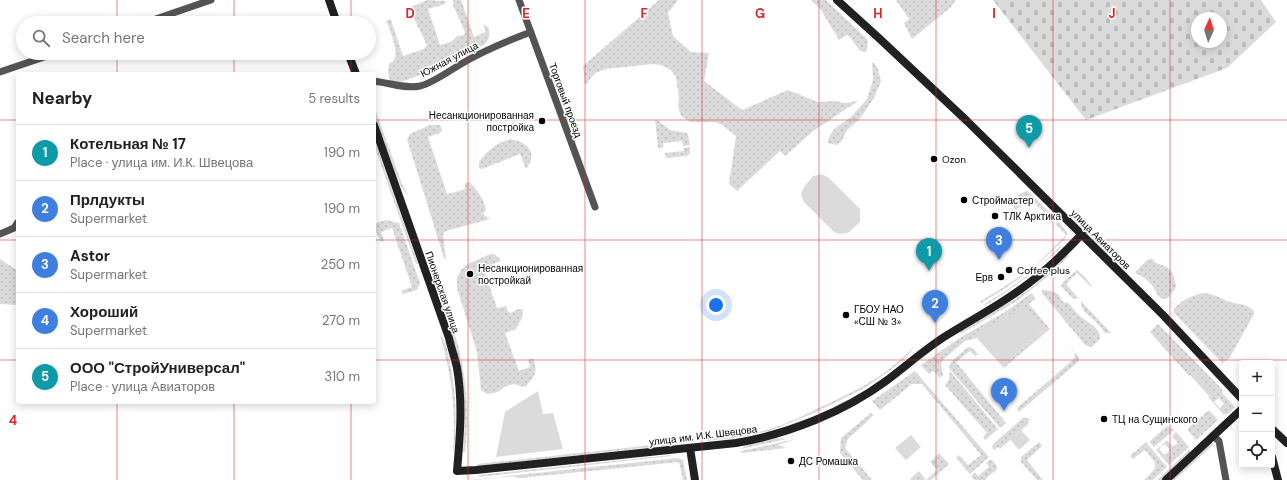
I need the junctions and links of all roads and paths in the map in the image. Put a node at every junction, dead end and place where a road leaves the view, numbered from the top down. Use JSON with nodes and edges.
{"nodes":[{"id":1,"x":211,"y":0,"type":"edge"},
{"id":2,"x":329,"y":0,"type":"edge"},
{"id":3,"x":519,"y":0,"type":"edge"},
{"id":4,"x":837,"y":0,"type":"edge"},
{"id":5,"x":164,"y":16,"type":"edge"},
{"id":6,"x":335,"y":16,"type":"edge"},
{"id":7,"x":531,"y":32,"type":"junction"},
{"id":8,"x":35,"y":60,"type":"edge"},
{"id":9,"x":351,"y":60,"type":"edge"},
{"id":10,"x":0,"y":72,"type":"edge"},
{"id":11,"x":355,"y":72,"type":"edge"},
{"id":12,"x":376,"y":81,"type":"edge"},
{"id":13,"x":376,"y":131,"type":"edge"},
{"id":14,"x":595,"y":207,"type":"dead end"},
{"id":15,"x":16,"y":225,"type":"edge"},
{"id":16,"x":0,"y":234,"type":"edge"},
{"id":17,"x":1082,"y":234,"type":"junction"},
{"id":18,"x":1239,"y":396,"type":"edge"},
{"id":19,"x":1239,"y":412,"type":"edge"},
{"id":20,"x":1275,"y":432,"type":"edge"},
{"id":21,"x":1214,"y":436,"type":"junction"},
{"id":22,"x":1287,"y":443,"type":"edge"},
{"id":23,"x":690,"y":448,"type":"junction"},
{"id":24,"x":1275,"y":468,"type":"edge"},
{"id":25,"x":457,"y":471,"type":"joint"},
{"id":26,"x":695,"y":480,"type":"edge"},
{"id":27,"x":1166,"y":480,"type":"edge"},
{"id":28,"x":1226,"y":480,"type":"edge"},
{"id":29,"x":1278,"y":480,"type":"edge"}],
"edges":[{"from":1,"to":5,"type":"street"},
{"from":2,"to":6,"type":"street"},
{"from":3,"to":7,"type":"street","name":"Торговый проезд"},
{"from":4,"to":17,"type":"street","name":"улица Авиаторов"},
{"from":7,"to":12,"type":"street","name":"Южная улица"},
{"from":7,"to":14,"type":"street","name":"Торговый проезд"},
{"from":8,"to":10,"type":"street"},
{"from":9,"to":11,"type":"street"},
{"from":13,"to":25,"type":"street","name":"Пионерская улица"},
{"from":15,"to":16,"type":"street"},
{"from":17,"to":18,"type":"street","name":"улица Авиаторов"},
{"from":17,"to":23,"type":"street","name":"улица им. И.К. Швецова"},
{"from":19,"to":21,"type":"street"},
{"from":20,"to":22,"type":"street"},
{"from":21,"to":27,"type":"street"},
{"from":21,"to":28,"type":"street"},
{"from":23,"to":25,"type":"street","name":"улица им. И.К. Швецова"},
{"from":23,"to":26,"type":"street"},
{"from":24,"to":29,"type":"street"}]}
